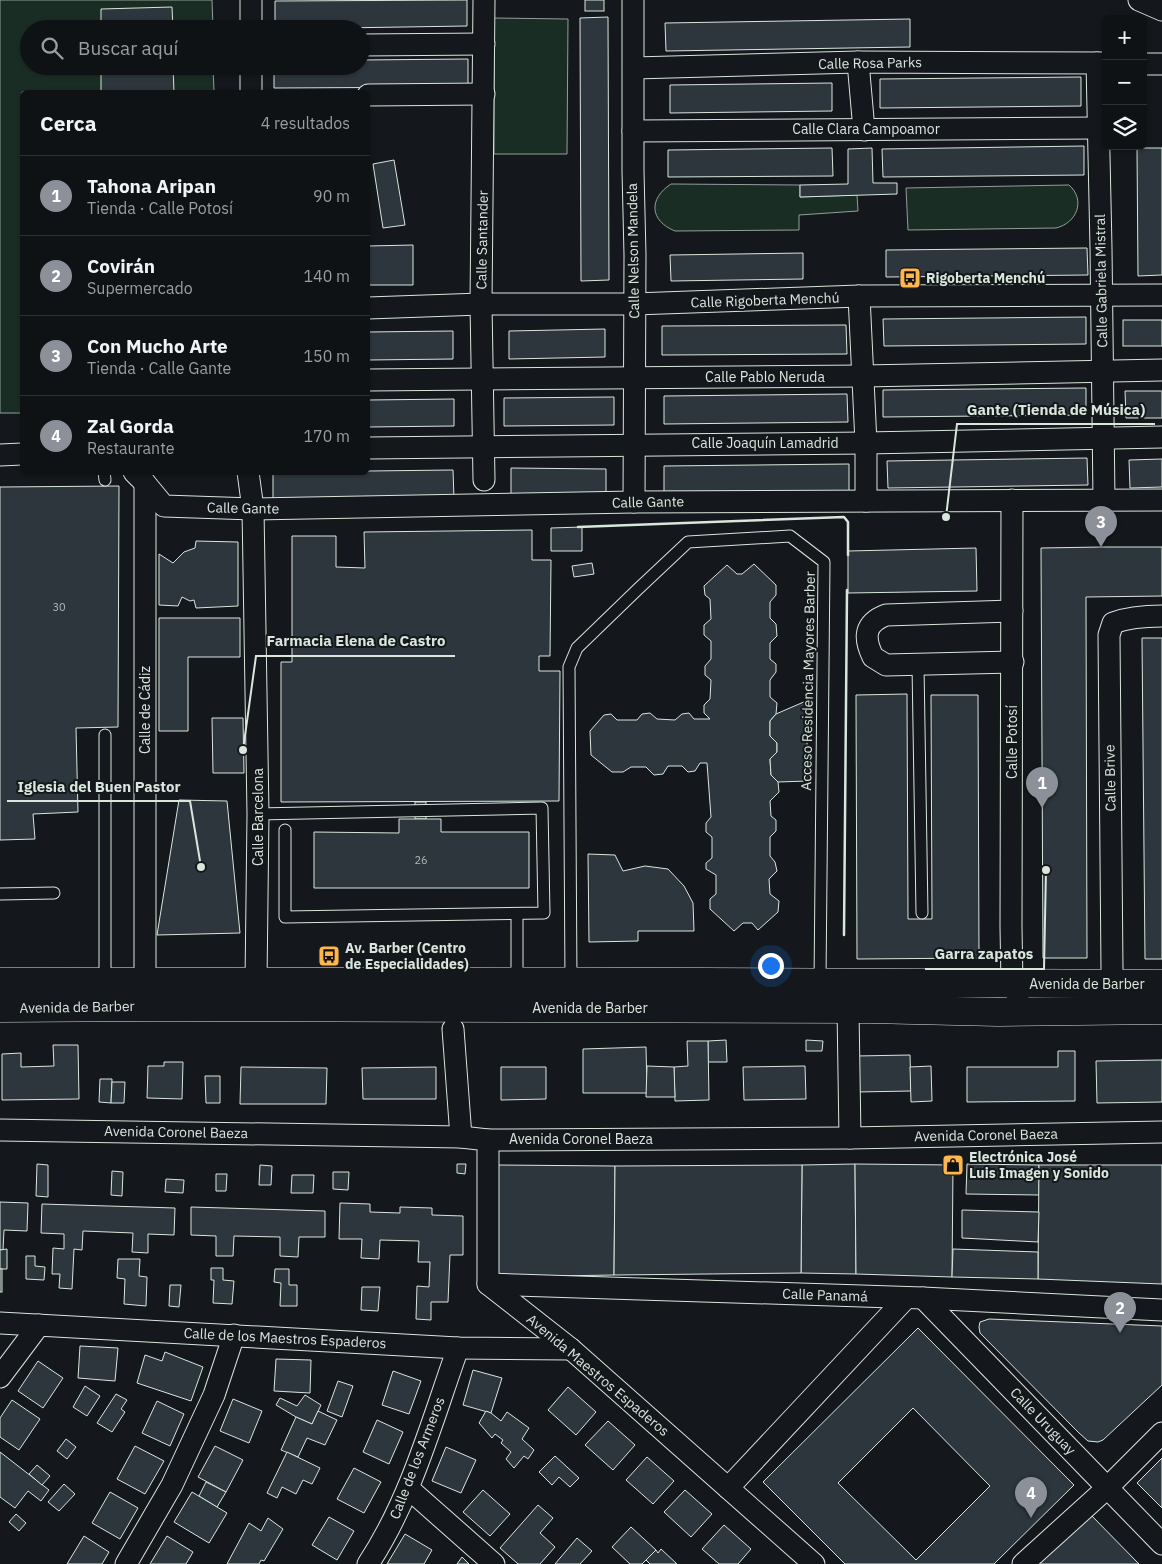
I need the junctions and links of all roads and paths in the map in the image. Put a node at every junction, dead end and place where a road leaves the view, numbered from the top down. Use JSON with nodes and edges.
{"nodes":[{"id":1,"x":251,"y":0,"type":"edge"},
{"id":2,"x":484,"y":0,"type":"edge"},
{"id":3,"x":633,"y":0,"type":"edge"},
{"id":4,"x":1139,"y":0,"type":"edge"},
{"id":5,"x":1162,"y":10,"type":"edge"},
{"id":6,"x":251,"y":20,"type":"edge"},
{"id":7,"x":484,"y":44,"type":"junction"},
{"id":8,"x":370,"y":45,"type":"edge"},
{"id":9,"x":858,"y":62,"type":"junction"},
{"id":10,"x":1101,"y":63,"type":"edge"},
{"id":11,"x":1147,"y":64,"type":"edge"},
{"id":12,"x":1162,"y":64,"type":"edge"},
{"id":13,"x":634,"y":68,"type":"junction"},
{"id":14,"x":251,"y":75,"type":"edge"},
{"id":15,"x":251,"y":90,"type":"edge"},
{"id":16,"x":484,"y":94,"type":"junction"},
{"id":17,"x":370,"y":95,"type":"edge"},
{"id":18,"x":1099,"y":128,"type":"junction"},
{"id":19,"x":864,"y":130,"type":"junction"},
{"id":20,"x":633,"y":132,"type":"junction"},
{"id":21,"x":1101,"y":295,"type":"junction"},
{"id":22,"x":1162,"y":295,"type":"edge"},
{"id":23,"x":859,"y":296,"type":"junction"},
{"id":24,"x":481,"y":304,"type":"junction"},
{"id":25,"x":634,"y":304,"type":"junction"},
{"id":26,"x":370,"y":308,"type":"edge"},
{"id":27,"x":1102,"y":370,"type":"junction"},
{"id":28,"x":1162,"y":370,"type":"edge"},
{"id":29,"x":863,"y":376,"type":"junction"},
{"id":30,"x":634,"y":378,"type":"junction"},
{"id":31,"x":483,"y":379,"type":"junction"},
{"id":32,"x":370,"y":380,"type":"edge"},
{"id":33,"x":1162,"y":437,"type":"edge"},
{"id":34,"x":1102,"y":439,"type":"junction"},
{"id":35,"x":866,"y":443,"type":"junction"},
{"id":36,"x":634,"y":444,"type":"junction"},
{"id":37,"x":483,"y":446,"type":"junction"},
{"id":38,"x":370,"y":448,"type":"edge"},
{"id":39,"x":20,"y":454,"type":"edge"},
{"id":40,"x":0,"y":455,"type":"edge"},
{"id":41,"x":248,"y":475,"type":"edge"},
{"id":42,"x":144,"y":476,"type":"edge"},
{"id":43,"x":484,"y":480,"type":"dead end"},
{"id":44,"x":1012,"y":500,"type":"junction"},
{"id":45,"x":1104,"y":500,"type":"junction"},
{"id":46,"x":1162,"y":500,"type":"edge"},
{"id":47,"x":866,"y":501,"type":"junction"},
{"id":48,"x":634,"y":502,"type":"junction"},
{"id":49,"x":253,"y":509,"type":"junction"},
{"id":50,"x":1012,"y":610,"type":"junction"},
{"id":51,"x":1162,"y":616,"type":"edge"},
{"id":52,"x":1013,"y":662,"type":"junction"},
{"id":53,"x":918,"y":665,"type":"junction"},
{"id":54,"x":105,"y":735,"type":"dead end"},
{"id":55,"x":258,"y":814,"type":"junction"},
{"id":56,"x":285,"y":830,"type":"dead end"},
{"id":57,"x":54,"y":893,"type":"dead end"},
{"id":58,"x":0,"y":894,"type":"edge"},
{"id":59,"x":922,"y":912,"type":"dead end"},
{"id":60,"x":517,"y":914,"type":"junction"},
{"id":61,"x":571,"y":981,"type":"junction"},
{"id":62,"x":0,"y":982,"type":"edge"},
{"id":63,"x":106,"y":982,"type":"junction"},
{"id":64,"x":256,"y":982,"type":"junction"},
{"id":65,"x":517,"y":982,"type":"junction"},
{"id":66,"x":820,"y":983,"type":"junction"},
{"id":67,"x":1012,"y":984,"type":"junction"},
{"id":68,"x":1115,"y":984,"type":"junction"},
{"id":69,"x":1162,"y":984,"type":"edge"},
{"id":70,"x":150,"y":994,"type":"junction"},
{"id":71,"x":0,"y":1008,"type":"edge"},
{"id":72,"x":848,"y":1009,"type":"junction"},
{"id":73,"x":1162,"y":1010,"type":"edge"},
{"id":74,"x":1025,"y":1011,"type":"junction"},
{"id":75,"x":453,"y":1029,"type":"dead end"},
{"id":76,"x":0,"y":1130,"type":"edge"},
{"id":77,"x":1162,"y":1132,"type":"edge"},
{"id":78,"x":461,"y":1137,"type":"junction"},
{"id":79,"x":850,"y":1138,"type":"junction"},
{"id":80,"x":488,"y":1140,"type":"junction"},
{"id":81,"x":488,"y":1284,"type":"junction"},
{"id":82,"x":914,"y":1298,"type":"junction"},
{"id":83,"x":1162,"y":1310,"type":"edge"},
{"id":84,"x":0,"y":1323,"type":"edge"},
{"id":85,"x":39,"y":1325,"type":"junction"},
{"id":86,"x":234,"y":1335,"type":"junction"},
{"id":87,"x":458,"y":1348,"type":"junction"},
{"id":88,"x":571,"y":1350,"type":"junction"},
{"id":89,"x":0,"y":1377,"type":"edge"},
{"id":90,"x":1162,"y":1433,"type":"edge"},
{"id":91,"x":408,"y":1488,"type":"junction"},
{"id":92,"x":728,"y":1488,"type":"junction"},
{"id":93,"x":1107,"y":1488,"type":"junction"},
{"id":94,"x":1162,"y":1544,"type":"edge"},
{"id":95,"x":126,"y":1564,"type":"edge"},
{"id":96,"x":368,"y":1564,"type":"edge"},
{"id":97,"x":494,"y":1564,"type":"edge"},
{"id":98,"x":814,"y":1564,"type":"edge"},
{"id":99,"x":1024,"y":1564,"type":"edge"}],
"edges":[{"from":1,"to":6,"type":"street"},
{"from":2,"to":7,"type":"street","name":"Calle Santander"},
{"from":3,"to":13,"type":"street","name":"Calle Nelson Mandela"},
{"from":4,"to":5,"type":"street"},
{"from":7,"to":8,"type":"street"},
{"from":7,"to":16,"type":"street","name":"Calle Santander"},
{"from":9,"to":10,"type":"street","name":"Calle Rosa Parks"},
{"from":9,"to":13,"type":"street","name":"Calle Rosa Parks"},
{"from":9,"to":19,"type":"street"},
{"from":10,"to":18,"type":"street","name":"Calle Gabriela Mistral"},
{"from":11,"to":12,"type":"street"},
{"from":13,"to":20,"type":"street","name":"Calle Nelson Mandela"},
{"from":14,"to":15,"type":"street"},
{"from":16,"to":17,"type":"street"},
{"from":16,"to":24,"type":"street","name":"Calle Santander"},
{"from":18,"to":19,"type":"street","name":"Calle Clara Campoamor"},
{"from":18,"to":21,"type":"street","name":"Calle Gabriela Mistral"},
{"from":19,"to":20,"type":"street","name":"Calle Clara Campoamor"},
{"from":20,"to":25,"type":"street","name":"Calle Nelson Mandela"},
{"from":21,"to":22,"type":"street","name":"Calle Rigoberta Menchú"},
{"from":21,"to":23,"type":"street","name":"Calle Rigoberta Menchú"},
{"from":21,"to":27,"type":"street","name":"Calle Gabriela Mistral"},
{"from":23,"to":25,"type":"street","name":"Calle Rigoberta Menchú"},
{"from":23,"to":29,"type":"street"},
{"from":24,"to":25,"type":"street","name":"Calle Rigoberta Menchú"},
{"from":24,"to":26,"type":"street","name":"Calle Rigoberta Menchú"},
{"from":24,"to":31,"type":"street","name":"Calle Santander"},
{"from":25,"to":30,"type":"street","name":"Calle Nelson Mandela"},
{"from":27,"to":28,"type":"street","name":"Calle Pablo Neruda"},
{"from":27,"to":29,"type":"street","name":"Calle Pablo Neruda"},
{"from":27,"to":34,"type":"street","name":"Calle Gabriela Mistral"},
{"from":29,"to":30,"type":"street","name":"Calle Pablo Neruda"},
{"from":29,"to":35,"type":"street"},
{"from":30,"to":31,"type":"street","name":"Calle Pablo Neruda"},
{"from":30,"to":36,"type":"street","name":"Calle Nelson Mandela"},
{"from":31,"to":32,"type":"street","name":"Calle Pablo Neruda"},
{"from":31,"to":37,"type":"street","name":"Calle Santander"},
{"from":33,"to":34,"type":"street","name":"Calle Joaquín Lamadrid"},
{"from":34,"to":35,"type":"street","name":"Calle Joaquín Lamadrid"},
{"from":34,"to":45,"type":"street","name":"Calle Gabriela Mistral"},
{"from":35,"to":36,"type":"street","name":"Calle Joaquín Lamadrid"},
{"from":35,"to":47,"type":"street"},
{"from":36,"to":37,"type":"street","name":"Calle Joaquín Lamadrid"},
{"from":36,"to":48,"type":"street","name":"Calle Nelson Mandela"},
{"from":37,"to":38,"type":"street","name":"Calle Joaquín Lamadrid"},
{"from":37,"to":43,"type":"street","name":"Calle Santander"},
{"from":39,"to":40,"type":"street"},
{"from":41,"to":49,"type":"street","name":"Calle Barcelona"},
{"from":42,"to":49,"type":"street","name":"Calle Gante"},
{"from":42,"to":70,"type":"street","name":"Calle de Cádiz"},
{"from":44,"to":45,"type":"street","name":"Calle Gante"},
{"from":44,"to":47,"type":"street","name":"Calle Gante"},
{"from":44,"to":50,"type":"street","name":"Calle Potosí"},
{"from":45,"to":46,"type":"street","name":"Calle Gante"},
{"from":47,"to":48,"type":"street","name":"Calle Gante"},
{"from":48,"to":49,"type":"street","name":"Calle Gante"},
{"from":49,"to":55,"type":"street","name":"Calle Barcelona"},
{"from":50,"to":52,"type":"street","name":"Calle Potosí"},
{"from":50,"to":53,"type":"street"},
{"from":51,"to":68,"type":"street","name":"Calle Brive"},
{"from":52,"to":53,"type":"street"},
{"from":52,"to":67,"type":"street","name":"Calle Potosí"},
{"from":53,"to":59,"type":"lane"},
{"from":54,"to":63,"type":"lane"},
{"from":55,"to":60,"type":"lane"},
{"from":55,"to":64,"type":"street","name":"Calle Barcelona"},
{"from":56,"to":60,"type":"lane"},
{"from":57,"to":58,"type":"lane"},
{"from":60,"to":65,"type":"lane"},
{"from":61,"to":65,"type":"main road","name":"Avenida de Barber"},
{"from":61,"to":66,"type":"main road","name":"Avenida de Barber"},
{"from":61,"to":66,"type":"lane","name":"Acceso Residencia Mayores Barber"},
{"from":62,"to":63,"type":"main road","name":"Avenida de Barber"},
{"from":63,"to":70,"type":"main road","name":"Avenida de Barber"},
{"from":64,"to":65,"type":"main road","name":"Avenida de Barber"},
{"from":64,"to":70,"type":"main road","name":"Avenida de Barber"},
{"from":66,"to":67,"type":"main road","name":"Avenida de Barber"},
{"from":67,"to":68,"type":"main road","name":"Avenida de Barber"},
{"from":67,"to":74,"type":"street","name":"Avenida de Barber"},
{"from":68,"to":69,"type":"main road","name":"Avenida de Barber"},
{"from":70,"to":71,"type":"main road","name":"Avenida de Barber"},
{"from":70,"to":72,"type":"main road","name":"Avenida de Barber"},
{"from":72,"to":74,"type":"main road","name":"Avenida de Barber"},
{"from":72,"to":79,"type":"street"},
{"from":73,"to":74,"type":"main road","name":"Avenida de Barber"},
{"from":75,"to":78,"type":"street"},
{"from":76,"to":78,"type":"street","name":"Avenida Coronel Baeza"},
{"from":77,"to":79,"type":"street","name":"Avenida Coronel Baeza"},
{"from":78,"to":80,"type":"street","name":"Avenida Coronel Baeza"},
{"from":79,"to":80,"type":"street","name":"Avenida Coronel Baeza"},
{"from":80,"to":81,"type":"street"},
{"from":81,"to":82,"type":"street","name":"Calle Panamá"},
{"from":81,"to":88,"type":"street","name":"Avenida Maestros Espaderos"},
{"from":82,"to":83,"type":"street","name":"Calle Panamá"},
{"from":82,"to":92,"type":"street"},
{"from":82,"to":93,"type":"street","name":"Calle Uruguay"},
{"from":84,"to":85,"type":"street","name":"Calle de los Maestros Espaderos"},
{"from":85,"to":86,"type":"street","name":"Calle de los Maestros Espaderos"},
{"from":85,"to":89,"type":"street"},
{"from":86,"to":87,"type":"street","name":"Calle de los Maestros Espaderos"},
{"from":86,"to":95,"type":"street"},
{"from":87,"to":88,"type":"street","name":"Calle de los Maestros Espaderos"},
{"from":87,"to":91,"type":"street","name":"Calle de los Armeros"},
{"from":88,"to":92,"type":"street","name":"Avenida Maestros Espaderos"},
{"from":90,"to":93,"type":"street"},
{"from":91,"to":96,"type":"street","name":"Calle de los Armeros"},
{"from":91,"to":97,"type":"street"},
{"from":92,"to":98,"type":"street","name":"Avenida Maestros Espaderos"},
{"from":93,"to":94,"type":"street","name":"Calle Uruguay"},
{"from":93,"to":99,"type":"street"}]}
